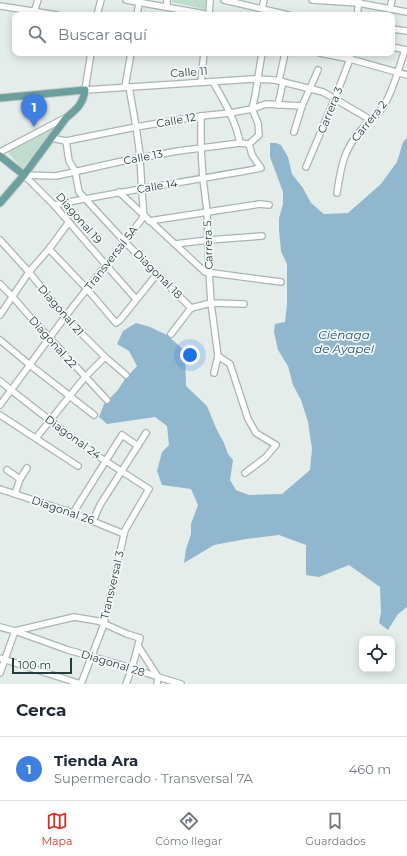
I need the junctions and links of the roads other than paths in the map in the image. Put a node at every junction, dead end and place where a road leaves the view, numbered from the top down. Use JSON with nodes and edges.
{"nodes":[{"id":1,"x":38,"y":0,"type":"edge"},
{"id":2,"x":101,"y":0,"type":"edge"},
{"id":3,"x":126,"y":0,"type":"edge"},
{"id":4,"x":167,"y":0,"type":"edge"},
{"id":5,"x":210,"y":0,"type":"edge"},
{"id":6,"x":224,"y":0,"type":"edge"},
{"id":7,"x":264,"y":0,"type":"edge"},
{"id":8,"x":314,"y":0,"type":"edge"},
{"id":9,"x":392,"y":0,"type":"edge"},
{"id":10,"x":139,"y":2,"type":"junction"},
{"id":11,"x":359,"y":2,"type":"edge"},
{"id":12,"x":0,"y":6,"type":"edge"},
{"id":13,"x":167,"y":7,"type":"junction"},
{"id":14,"x":390,"y":8,"type":"junction"},
{"id":15,"x":264,"y":11,"type":"edge"},
{"id":16,"x":34,"y":12,"type":"joint"},
{"id":17,"x":98,"y":12,"type":"edge"},
{"id":18,"x":137,"y":12,"type":"edge"},
{"id":19,"x":194,"y":12,"type":"edge"},
{"id":20,"x":210,"y":12,"type":"edge"},
{"id":21,"x":358,"y":12,"type":"edge"},
{"id":22,"x":407,"y":12,"type":"edge"},
{"id":23,"x":395,"y":29,"type":"edge"},
{"id":24,"x":407,"y":31,"type":"edge"},
{"id":25,"x":395,"y":48,"type":"edge"},
{"id":26,"x":406,"y":50,"type":"edge"},
{"id":27,"x":91,"y":56,"type":"edge"},
{"id":28,"x":131,"y":56,"type":"edge"},
{"id":29,"x":204,"y":56,"type":"edge"},
{"id":30,"x":262,"y":56,"type":"edge"},
{"id":31,"x":285,"y":56,"type":"edge"},
{"id":32,"x":333,"y":56,"type":"edge"},
{"id":33,"x":351,"y":56,"type":"edge"},
{"id":34,"x":350,"y":60,"type":"junction"},
{"id":35,"x":318,"y":70,"type":"dead end"},
{"id":36,"x":397,"y":72,"type":"junction"},
{"id":37,"x":407,"y":75,"type":"edge"},
{"id":38,"x":258,"y":79,"type":"junction"},
{"id":39,"x":281,"y":81,"type":"junction"},
{"id":40,"x":201,"y":82,"type":"junction"},
{"id":41,"x":213,"y":82,"type":"junction"},
{"id":42,"x":127,"y":87,"type":"junction"},
{"id":43,"x":310,"y":88,"type":"junction"},
{"id":44,"x":85,"y":90,"type":"junction"},
{"id":45,"x":0,"y":98,"type":"edge"},
{"id":46,"x":335,"y":98,"type":"junction"},
{"id":47,"x":278,"y":105,"type":"junction"},
{"id":48,"x":302,"y":106,"type":"junction"},
{"id":49,"x":252,"y":109,"type":"junction"},
{"id":50,"x":230,"y":113,"type":"junction"},
{"id":51,"x":201,"y":116,"type":"junction"},
{"id":52,"x":66,"y":118,"type":"junction"},
{"id":53,"x":371,"y":120,"type":"junction"},
{"id":54,"x":136,"y":127,"type":"junction"},
{"id":55,"x":294,"y":132,"type":"dead end"},
{"id":56,"x":51,"y":138,"type":"junction"},
{"id":57,"x":66,"y":141,"type":"junction"},
{"id":58,"x":240,"y":143,"type":"junction"},
{"id":59,"x":249,"y":144,"type":"junction"},
{"id":60,"x":201,"y":148,"type":"junction"},
{"id":61,"x":0,"y":152,"type":"edge"},
{"id":62,"x":0,"y":156,"type":"edge"},
{"id":63,"x":140,"y":158,"type":"junction"},
{"id":64,"x":306,"y":167,"type":"dead end"},
{"id":65,"x":75,"y":172,"type":"junction"},
{"id":66,"x":24,"y":175,"type":"junction"},
{"id":67,"x":203,"y":179,"type":"junction"},
{"id":68,"x":141,"y":189,"type":"junction"},
{"id":69,"x":119,"y":192,"type":"junction"},
{"id":70,"x":336,"y":193,"type":"dead end"},
{"id":71,"x":85,"y":198,"type":"junction"},
{"id":72,"x":0,"y":203,"type":"edge"},
{"id":73,"x":54,"y":205,"type":"junction"},
{"id":74,"x":269,"y":205,"type":"dead end"},
{"id":75,"x":207,"y":212,"type":"junction"},
{"id":76,"x":147,"y":218,"type":"junction"},
{"id":77,"x":69,"y":222,"type":"junction"},
{"id":78,"x":262,"y":236,"type":"dead end"},
{"id":79,"x":0,"y":240,"type":"edge"},
{"id":80,"x":208,"y":240,"type":"junction"},
{"id":81,"x":125,"y":242,"type":"junction"},
{"id":82,"x":175,"y":244,"type":"junction"},
{"id":83,"x":49,"y":249,"type":"junction"},
{"id":84,"x":106,"y":265,"type":"junction"},
{"id":85,"x":30,"y":272,"type":"junction"},
{"id":86,"x":209,"y":272,"type":"junction"},
{"id":87,"x":157,"y":274,"type":"junction"},
{"id":88,"x":280,"y":282,"type":"dead end"},
{"id":89,"x":0,"y":284,"type":"edge"},
{"id":90,"x":87,"y":289,"type":"junction"},
{"id":91,"x":13,"y":297,"type":"junction"},
{"id":92,"x":136,"y":299,"type":"junction"},
{"id":93,"x":211,"y":303,"type":"junction"},
{"id":94,"x":244,"y":304,"type":"dead end"},
{"id":95,"x":191,"y":308,"type":"junction"},
{"id":96,"x":0,"y":314,"type":"edge"},
{"id":97,"x":65,"y":317,"type":"junction"},
{"id":98,"x":171,"y":334,"type":"dead end"},
{"id":99,"x":50,"y":338,"type":"junction"},
{"id":100,"x":0,"y":340,"type":"edge"},
{"id":101,"x":218,"y":356,"type":"junction"},
{"id":102,"x":105,"y":357,"type":"junction"},
{"id":103,"x":30,"y":365,"type":"junction"},
{"id":104,"x":214,"y":373,"type":"dead end"},
{"id":105,"x":126,"y":375,"type":"dead end"},
{"id":106,"x":85,"y":377,"type":"junction"},
{"id":107,"x":0,"y":381,"type":"edge"},
{"id":108,"x":11,"y":390,"type":"junction"},
{"id":109,"x":69,"y":397,"type":"junction"},
{"id":110,"x":107,"y":400,"type":"dead end"},
{"id":111,"x":0,"y":405,"type":"edge"},
{"id":112,"x":0,"y":415,"type":"edge"},
{"id":113,"x":94,"y":415,"type":"dead end"},
{"id":114,"x":50,"y":421,"type":"junction"},
{"id":115,"x":146,"y":433,"type":"dead end"},
{"id":116,"x":36,"y":438,"type":"junction"},
{"id":117,"x":138,"y":446,"type":"junction"},
{"id":118,"x":106,"y":461,"type":"junction"},
{"id":119,"x":78,"y":466,"type":"dead end"},
{"id":120,"x":27,"y":468,"type":"dead end"},
{"id":121,"x":6,"y":470,"type":"dead end"},
{"id":122,"x":121,"y":471,"type":"junction"},
{"id":123,"x":245,"y":473,"type":"dead end"},
{"id":124,"x":20,"y":479,"type":"junction"},
{"id":125,"x":0,"y":489,"type":"edge"},
{"id":126,"x":148,"y":489,"type":"joint"},
{"id":127,"x":15,"y":494,"type":"junction"},
{"id":128,"x":73,"y":514,"type":"junction"},
{"id":129,"x":93,"y":521,"type":"junction"},
{"id":130,"x":124,"y":534,"type":"junction"},
{"id":131,"x":104,"y":624,"type":"junction"},
{"id":132,"x":0,"y":627,"type":"edge"},
{"id":133,"x":15,"y":631,"type":"junction"},
{"id":134,"x":138,"y":646,"type":"junction"},
{"id":135,"x":91,"y":656,"type":"junction"},
{"id":136,"x":3,"y":659,"type":"edge"},
{"id":137,"x":132,"y":668,"type":"junction"},
{"id":138,"x":0,"y":673,"type":"edge"},
{"id":139,"x":158,"y":677,"type":"junction"},
{"id":140,"x":81,"y":684,"type":"edge"},
{"id":141,"x":126,"y":684,"type":"edge"},
{"id":142,"x":157,"y":684,"type":"edge"},
{"id":143,"x":181,"y":684,"type":"edge"}],
"edges":[{"from":1,"to":16,"type":"street"},
{"from":2,"to":17,"type":"street"},
{"from":3,"to":10,"type":"street"},
{"from":4,"to":13,"type":"street"},
{"from":5,"to":20,"type":"street"},
{"from":6,"to":15,"type":"street"},
{"from":7,"to":15,"type":"street"},
{"from":8,"to":11,"type":"street"},
{"from":9,"to":14,"type":"street"},
{"from":10,"to":13,"type":"street"},
{"from":10,"to":18,"type":"street"},
{"from":11,"to":14,"type":"street"},
{"from":11,"to":21,"type":"street"},
{"from":12,"to":16,"type":"street"},
{"from":13,"to":19,"type":"street"},
{"from":14,"to":22,"type":"street"},
{"from":23,"to":24,"type":"street"},
{"from":25,"to":26,"type":"street"},
{"from":26,"to":36,"type":"street","name":"Carrera 2"},
{"from":27,"to":44,"type":"street"},
{"from":28,"to":42,"type":"street","name":"Transversal 5A"},
{"from":29,"to":40,"type":"street"},
{"from":30,"to":38,"type":"street"},
{"from":31,"to":39,"type":"street"},
{"from":32,"to":34,"type":"street"},
{"from":33,"to":34,"type":"street","name":"Carrera 3"},
{"from":34,"to":36,"type":"street"},
{"from":34,"to":46,"type":"street","name":"Carrera 3"},
{"from":35,"to":43,"type":"street"},
{"from":36,"to":37,"type":"street"},
{"from":36,"to":53,"type":"street","name":"Carrera 2"},
{"from":38,"to":39,"type":"street","name":"Calle 11"},
{"from":38,"to":41,"type":"street","name":"Calle 11"},
{"from":38,"to":49,"type":"street"},
{"from":39,"to":43,"type":"street","name":"Calle 11"},
{"from":39,"to":47,"type":"street"},
{"from":40,"to":41,"type":"street","name":"Calle 11"},
{"from":40,"to":42,"type":"street","name":"Calle 11"},
{"from":41,"to":50,"type":"street"},
{"from":42,"to":44,"type":"street","name":"Calle 11"},
{"from":42,"to":54,"type":"street","name":"Transversal 5A"},
{"from":43,"to":46,"type":"street","name":"Calle 11"},
{"from":43,"to":48,"type":"street"},
{"from":44,"to":45,"type":"main road","name":"Calle 11"},
{"from":44,"to":52,"type":"main road"},
{"from":46,"to":53,"type":"street","name":"Calle 11"},
{"from":46,"to":64,"type":"street","name":"Carrera 3"},
{"from":47,"to":48,"type":"street","name":"Calle 12"},
{"from":47,"to":49,"type":"street","name":"Calle 12"},
{"from":48,"to":55,"type":"street"},
{"from":49,"to":50,"type":"street","name":"Calle 12"},
{"from":49,"to":59,"type":"street"},
{"from":50,"to":51,"type":"street","name":"Calle 12"},
{"from":50,"to":58,"type":"street"},
{"from":51,"to":54,"type":"street","name":"Calle 12"},
{"from":51,"to":60,"type":"street","name":"Carrera 5"},
{"from":52,"to":56,"type":"main road"},
{"from":52,"to":61,"type":"street"},
{"from":53,"to":70,"type":"street","name":"Carrera 2"},
{"from":54,"to":57,"type":"street","name":"Calle 12"},
{"from":54,"to":63,"type":"street","name":"Transversal 5A"},
{"from":56,"to":57,"type":"street","name":"Calle 12"},
{"from":56,"to":66,"type":"main road"},
{"from":57,"to":65,"type":"street","name":"Diagonal 18"},
{"from":58,"to":59,"type":"street","name":"Calle 13"},
{"from":58,"to":60,"type":"street","name":"Calle 13"},
{"from":59,"to":67,"type":"street","name":"Calle 14"},
{"from":60,"to":63,"type":"street","name":"Calle 13"},
{"from":60,"to":67,"type":"street","name":"Carrera 5"},
{"from":62,"to":66,"type":"main road","name":"Diagonal 19"},
{"from":63,"to":65,"type":"street","name":"Calle 13"},
{"from":63,"to":68,"type":"street","name":"Transversal 5A"},
{"from":65,"to":66,"type":"street","name":"Calle 13"},
{"from":65,"to":71,"type":"street","name":"Diagonal 18"},
{"from":66,"to":72,"type":"main road"},
{"from":66,"to":73,"type":"street","name":"Diagonal 19"},
{"from":67,"to":68,"type":"street","name":"Calle 14"},
{"from":67,"to":75,"type":"street","name":"Carrera 5"},
{"from":68,"to":69,"type":"street","name":"Calle 14"},
{"from":68,"to":76,"type":"street","name":"Transversal 5A"},
{"from":69,"to":71,"type":"street","name":"Calle 14"},
{"from":69,"to":76,"type":"street"},
{"from":71,"to":73,"type":"street","name":"Calle 14"},
{"from":71,"to":81,"type":"street","name":"Diagonal 18"},
{"from":73,"to":77,"type":"street","name":"Diagonal 19"},
{"from":74,"to":75,"type":"street"},
{"from":75,"to":76,"type":"street"},
{"from":75,"to":80,"type":"street","name":"Carrera 5"},
{"from":76,"to":81,"type":"street","name":"Transversal 5A"},
{"from":76,"to":82,"type":"street"},
{"from":77,"to":83,"type":"street"},
{"from":77,"to":84,"type":"street","name":"Diagonal 19"},
{"from":78,"to":80,"type":"street"},
{"from":79,"to":85,"type":"street","name":"Diagonal 21"},
{"from":80,"to":82,"type":"street"},
{"from":80,"to":86,"type":"street","name":"Carrera 5"},
{"from":81,"to":84,"type":"street","name":"Transversal 5A"},
{"from":81,"to":87,"type":"street","name":"Diagonal 18"},
{"from":82,"to":86,"type":"street"},
{"from":83,"to":85,"type":"street"},
{"from":83,"to":90,"type":"street"},
{"from":84,"to":90,"type":"street","name":"Transversal 5A"},
{"from":84,"to":92,"type":"street","name":"Diagonal 19"},
{"from":85,"to":91,"type":"street"},
{"from":85,"to":97,"type":"street","name":"Diagonal 21"},
{"from":86,"to":88,"type":"street"},
{"from":86,"to":93,"type":"street","name":"Carrera 5"},
{"from":87,"to":92,"type":"street"},
{"from":87,"to":95,"type":"street","name":"Diagonal 18"},
{"from":89,"to":91,"type":"street","name":"Diagonal 22"},
{"from":90,"to":92,"type":"street"},
{"from":90,"to":97,"type":"street","name":"Transversal 5A"},
{"from":91,"to":96,"type":"street"},
{"from":91,"to":99,"type":"street","name":"Diagonal 22"},
{"from":93,"to":94,"type":"street"},
{"from":93,"to":95,"type":"street"},
{"from":93,"to":101,"type":"street","name":"Carrera 5"},
{"from":95,"to":98,"type":"street"},
{"from":97,"to":99,"type":"street","name":"Transversal 5A"},
{"from":97,"to":102,"type":"street","name":"Diagonal 21"},
{"from":99,"to":103,"type":"street","name":"Transversal 5A"},
{"from":99,"to":106,"type":"street","name":"Diagonal 22"},
{"from":100,"to":103,"type":"street"},
{"from":101,"to":104,"type":"street","name":"Carrera 5"},
{"from":101,"to":123,"type":"street"},
{"from":102,"to":105,"type":"street","name":"Diagonal 21"},
{"from":102,"to":106,"type":"street"},
{"from":103,"to":108,"type":"street","name":"Transversal 5A"},
{"from":103,"to":109,"type":"street"},
{"from":106,"to":109,"type":"street"},
{"from":106,"to":110,"type":"street","name":"Diagonal 22"},
{"from":107,"to":108,"type":"street","name":"Diagonal 24"},
{"from":108,"to":111,"type":"street","name":"Transversal 5A"},
{"from":108,"to":114,"type":"street","name":"Diagonal 24"},
{"from":109,"to":113,"type":"street"},
{"from":109,"to":114,"type":"street"},
{"from":112,"to":116,"type":"street"},
{"from":114,"to":116,"type":"street"},
{"from":114,"to":118,"type":"street","name":"Diagonal 24"},
{"from":115,"to":117,"type":"street"},
{"from":116,"to":119,"type":"street"},
{"from":117,"to":118,"type":"street"},
{"from":117,"to":122,"type":"street"},
{"from":118,"to":122,"type":"street","name":"Diagonal 24"},
{"from":118,"to":128,"type":"street"},
{"from":120,"to":124,"type":"street"},
{"from":121,"to":124,"type":"street"},
{"from":122,"to":126,"type":"street","name":"Diagonal 24"},
{"from":122,"to":129,"type":"street"},
{"from":124,"to":127,"type":"street"},
{"from":125,"to":127,"type":"street","name":"Diagonal 26"},
{"from":126,"to":130,"type":"street","name":"Transversal 3"},
{"from":127,"to":128,"type":"street","name":"Diagonal 26"},
{"from":128,"to":129,"type":"street","name":"Diagonal 26"},
{"from":129,"to":130,"type":"street","name":"Diagonal 26"},
{"from":130,"to":131,"type":"street","name":"Transversal 3"},
{"from":131,"to":133,"type":"street"},
{"from":131,"to":134,"type":"street"},
{"from":131,"to":135,"type":"street","name":"Transversal 3"},
{"from":132,"to":133,"type":"street","name":"Diagonal 28"},
{"from":133,"to":135,"type":"street","name":"Diagonal 28"},
{"from":133,"to":136,"type":"street"},
{"from":134,"to":137,"type":"street"},
{"from":134,"to":139,"type":"street"},
{"from":135,"to":137,"type":"street","name":"Diagonal 28"},
{"from":135,"to":140,"type":"street","name":"Transversal 3"},
{"from":136,"to":138,"type":"street"},
{"from":136,"to":140,"type":"street"},
{"from":137,"to":139,"type":"street","name":"Diagonal 28"},
{"from":137,"to":141,"type":"street"},
{"from":139,"to":142,"type":"street"},
{"from":139,"to":143,"type":"street","name":"Diagonal 28"}]}
